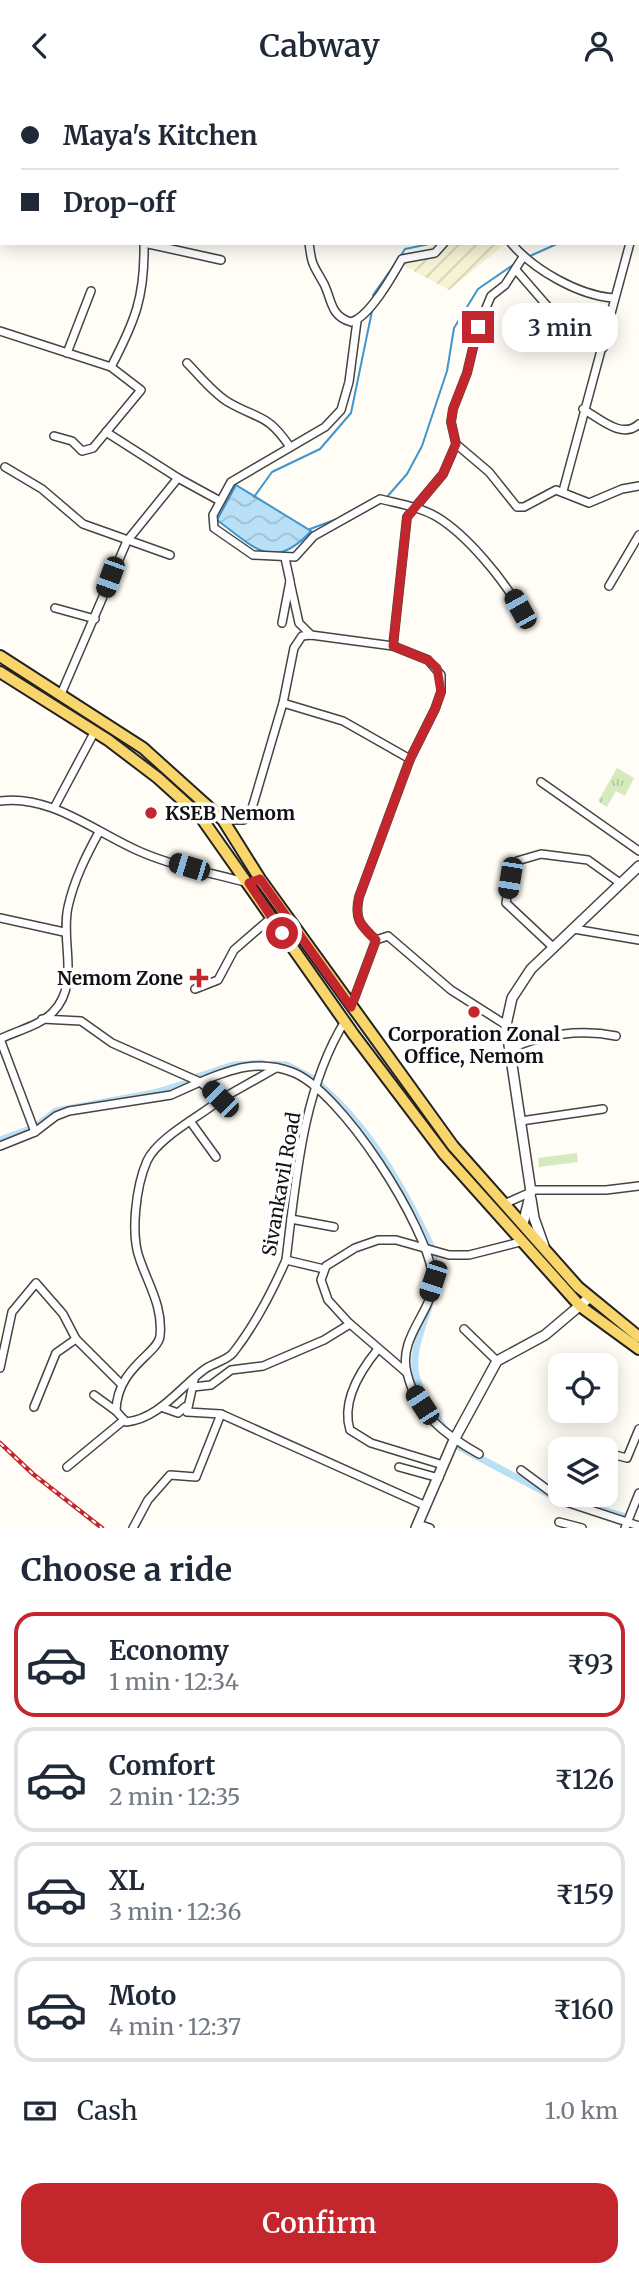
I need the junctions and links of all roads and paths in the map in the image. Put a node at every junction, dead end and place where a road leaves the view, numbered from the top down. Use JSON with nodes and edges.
{"nodes":[{"id":1,"x":144,"y":245,"type":"edge"},
{"id":2,"x":153,"y":245,"type":"edge"},
{"id":3,"x":309,"y":245,"type":"edge"},
{"id":4,"x":442,"y":245,"type":"edge"},
{"id":5,"x":513,"y":245,"type":"edge"},
{"id":6,"x":629,"y":245,"type":"edge"},
{"id":7,"x":523,"y":257,"type":"junction"},
{"id":8,"x":221,"y":260,"type":"dead end"},
{"id":9,"x":516,"y":270,"type":"junction"},
{"id":10,"x":91,"y":291,"type":"dead end"},
{"id":11,"x":613,"y":298,"type":"junction"},
{"id":12,"x":357,"y":321,"type":"junction"},
{"id":13,"x":0,"y":331,"type":"edge"},
{"id":14,"x":603,"y":348,"type":"junction"},
{"id":15,"x":68,"y":353,"type":"junction"},
{"id":16,"x":187,"y":363,"type":"dead end"},
{"id":17,"x":111,"y":367,"type":"junction"},
{"id":18,"x":583,"y":409,"type":"junction"},
{"id":19,"x":639,"y":424,"type":"edge"},
{"id":20,"x":106,"y":432,"type":"junction"},
{"id":21,"x":54,"y":436,"type":"dead end"},
{"id":22,"x":456,"y":444,"type":"junction"},
{"id":23,"x":290,"y":447,"type":"junction"},
{"id":24,"x":5,"y":467,"type":"dead end"},
{"id":25,"x":178,"y":478,"type":"junction"},
{"id":26,"x":639,"y":486,"type":"edge"},
{"id":27,"x":563,"y":491,"type":"junction"},
{"id":28,"x":220,"y":501,"type":"junction"},
{"id":29,"x":415,"y":507,"type":"junction"},
{"id":30,"x":639,"y":535,"type":"edge"},
{"id":31,"x":127,"y":541,"type":"junction"},
{"id":32,"x":170,"y":555,"type":"dead end"},
{"id":33,"x":285,"y":558,"type":"junction"},
{"id":34,"x":290,"y":581,"type":"junction"},
{"id":35,"x":609,"y":586,"type":"dead end"},
{"id":36,"x":55,"y":608,"type":"dead end"},
{"id":37,"x":520,"y":609,"type":"dead end"},
{"id":38,"x":95,"y":619,"type":"junction"},
{"id":39,"x":282,"y":623,"type":"dead end"},
{"id":40,"x":311,"y":635,"type":"junction"},
{"id":41,"x":393,"y":646,"type":"junction"},
{"id":42,"x":0,"y":656,"type":"edge"},
{"id":43,"x":0,"y":672,"type":"edge"},
{"id":44,"x":61,"y":694,"type":"junction"},
{"id":45,"x":283,"y":703,"type":"junction"},
{"id":46,"x":95,"y":731,"type":"junction"},
{"id":47,"x":410,"y":759,"type":"junction"},
{"id":48,"x":541,"y":782,"type":"dead end"},
{"id":49,"x":0,"y":801,"type":"edge"},
{"id":50,"x":54,"y":808,"type":"junction"},
{"id":51,"x":223,"y":820,"type":"junction"},
{"id":52,"x":99,"y":832,"type":"junction"},
{"id":53,"x":639,"y":851,"type":"edge"},
{"id":54,"x":639,"y":866,"type":"edge"},
{"id":55,"x":255,"y":881,"type":"junction"},
{"id":56,"x":620,"y":883,"type":"junction"},
{"id":57,"x":0,"y":918,"type":"edge"},
{"id":58,"x":271,"y":918,"type":"junction"},
{"id":59,"x":574,"y":929,"type":"junction"},
{"id":60,"x":64,"y":932,"type":"junction"},
{"id":61,"x":376,"y":940,"type":"junction"},
{"id":62,"x":639,"y":940,"type":"edge"},
{"id":63,"x":554,"y":948,"type":"junction"},
{"id":64,"x":195,"y":989,"type":"dead end"},
{"id":65,"x":351,"y":1007,"type":"junction"},
{"id":66,"x":42,"y":1019,"type":"junction"},
{"id":67,"x":345,"y":1021,"type":"junction"},
{"id":68,"x":506,"y":1025,"type":"junction"},
{"id":69,"x":616,"y":1036,"type":"dead end"},
{"id":70,"x":0,"y":1039,"type":"edge"},
{"id":71,"x":510,"y":1049,"type":"junction"},
{"id":72,"x":276,"y":1068,"type":"junction"},
{"id":73,"x":200,"y":1082,"type":"junction"},
{"id":74,"x":314,"y":1085,"type":"junction"},
{"id":75,"x":220,"y":1099,"type":"junction"},
{"id":76,"x":603,"y":1109,"type":"dead end"},
{"id":77,"x":190,"y":1121,"type":"junction"},
{"id":78,"x":521,"y":1121,"type":"junction"},
{"id":79,"x":35,"y":1132,"type":"junction"},
{"id":80,"x":0,"y":1146,"type":"edge"},
{"id":81,"x":216,"y":1157,"type":"dead end"},
{"id":82,"x":639,"y":1186,"type":"edge"},
{"id":83,"x":531,"y":1191,"type":"junction"},
{"id":84,"x":504,"y":1204,"type":"junction"},
{"id":85,"x":291,"y":1219,"type":"junction"},
{"id":86,"x":523,"y":1224,"type":"junction"},
{"id":87,"x":334,"y":1227,"type":"dead end"},
{"id":88,"x":517,"y":1238,"type":"junction"},
{"id":89,"x":427,"y":1249,"type":"junction"},
{"id":90,"x":546,"y":1251,"type":"junction"},
{"id":91,"x":286,"y":1260,"type":"junction"},
{"id":92,"x":324,"y":1269,"type":"junction"},
{"id":93,"x":590,"y":1297,"type":"junction"},
{"id":94,"x":580,"y":1306,"type":"junction"},
{"id":95,"x":350,"y":1324,"type":"junction"},
{"id":96,"x":464,"y":1329,"type":"dead end"},
{"id":97,"x":639,"y":1337,"type":"edge"},
{"id":98,"x":76,"y":1339,"type":"junction"},
{"id":99,"x":378,"y":1349,"type":"junction"},
{"id":100,"x":639,"y":1349,"type":"edge"},
{"id":101,"x":497,"y":1361,"type":"junction"},
{"id":102,"x":0,"y":1368,"type":"edge"},
{"id":103,"x":406,"y":1372,"type":"junction"},
{"id":104,"x":193,"y":1383,"type":"junction"},
{"id":105,"x":121,"y":1384,"type":"junction"},
{"id":106,"x":94,"y":1395,"type":"dead end"},
{"id":107,"x":34,"y":1407,"type":"dead end"},
{"id":108,"x":161,"y":1407,"type":"junction"},
{"id":109,"x":186,"y":1407,"type":"junction"},
{"id":110,"x":116,"y":1411,"type":"junction"},
{"id":111,"x":222,"y":1414,"type":"junction"},
{"id":112,"x":124,"y":1420,"type":"junction"},
{"id":113,"x":639,"y":1429,"type":"edge"},
{"id":114,"x":454,"y":1440,"type":"junction"},
{"id":115,"x":479,"y":1454,"type":"dead end"},
{"id":116,"x":618,"y":1456,"type":"edge"},
{"id":117,"x":443,"y":1465,"type":"junction"},
{"id":118,"x":67,"y":1467,"type":"dead end"},
{"id":119,"x":400,"y":1467,"type":"dead end"},
{"id":120,"x":521,"y":1470,"type":"dead end"},
{"id":121,"x":439,"y":1478,"type":"junction"},
{"id":122,"x":639,"y":1493,"type":"edge"},
{"id":123,"x":426,"y":1506,"type":"junction"},
{"id":124,"x":559,"y":1522,"type":"dead end"},
{"id":125,"x":626,"y":1525,"type":"edge"},
{"id":126,"x":417,"y":1526,"type":"edge"},
{"id":127,"x":639,"y":1526,"type":"edge"},
{"id":128,"x":133,"y":1528,"type":"edge"},
{"id":129,"x":430,"y":1528,"type":"edge"},
{"id":130,"x":583,"y":1528,"type":"edge"}],
"edges":[{"from":1,"to":17,"type":"street"},
{"from":2,"to":8,"type":"street"},
{"from":3,"to":12,"type":"street"},
{"from":4,"to":12,"type":"street"},
{"from":5,"to":7,"type":"street"},
{"from":6,"to":11,"type":"street"},
{"from":7,"to":9,"type":"street"},
{"from":7,"to":11,"type":"street"},
{"from":9,"to":14,"type":"street"},
{"from":9,"to":22,"type":"street"},
{"from":10,"to":15,"type":"street"},
{"from":11,"to":14,"type":"street"},
{"from":12,"to":23,"type":"street"},
{"from":13,"to":15,"type":"street"},
{"from":14,"to":18,"type":"street"},
{"from":15,"to":17,"type":"street"},
{"from":16,"to":23,"type":"street"},
{"from":17,"to":20,"type":"street"},
{"from":18,"to":19,"type":"street"},
{"from":18,"to":27,"type":"street"},
{"from":20,"to":21,"type":"street"},
{"from":20,"to":25,"type":"street"},
{"from":22,"to":27,"type":"street"},
{"from":22,"to":29,"type":"street"},
{"from":23,"to":28,"type":"street"},
{"from":24,"to":31,"type":"street"},
{"from":25,"to":28,"type":"street"},
{"from":25,"to":31,"type":"street"},
{"from":26,"to":27,"type":"street"},
{"from":28,"to":33,"type":"street"},
{"from":29,"to":33,"type":"street"},
{"from":29,"to":37,"type":"street"},
{"from":29,"to":41,"type":"street"},
{"from":30,"to":35,"type":"street"},
{"from":31,"to":32,"type":"street"},
{"from":31,"to":38,"type":"street"},
{"from":33,"to":34,"type":"street"},
{"from":34,"to":39,"type":"street"},
{"from":34,"to":40,"type":"street"},
{"from":36,"to":38,"type":"street"},
{"from":38,"to":44,"type":"street"},
{"from":40,"to":41,"type":"street"},
{"from":40,"to":45,"type":"street"},
{"from":41,"to":47,"type":"street"},
{"from":42,"to":44,"type":"main road"},
{"from":43,"to":46,"type":"main road"},
{"from":44,"to":51,"type":"main road"},
{"from":45,"to":47,"type":"street"},
{"from":45,"to":51,"type":"street"},
{"from":46,"to":50,"type":"street"},
{"from":46,"to":55,"type":"main road"},
{"from":47,"to":61,"type":"street"},
{"from":48,"to":53,"type":"street"},
{"from":49,"to":50,"type":"street"},
{"from":50,"to":52,"type":"street"},
{"from":51,"to":55,"type":"main road"},
{"from":52,"to":55,"type":"street"},
{"from":52,"to":60,"type":"street"},
{"from":54,"to":56,"type":"street"},
{"from":55,"to":58,"type":"main road"},
{"from":55,"to":65,"type":"main road"},
{"from":56,"to":59,"type":"street"},
{"from":56,"to":63,"type":"street"},
{"from":57,"to":60,"type":"street"},
{"from":58,"to":64,"type":"street"},
{"from":58,"to":67,"type":"main road"},
{"from":59,"to":62,"type":"street"},
{"from":59,"to":63,"type":"street"},
{"from":60,"to":66,"type":"street"},
{"from":61,"to":65,"type":"street"},
{"from":61,"to":68,"type":"street"},
{"from":63,"to":68,"type":"street"},
{"from":65,"to":84,"type":"main road"},
{"from":66,"to":70,"type":"street"},
{"from":66,"to":73,"type":"street"},
{"from":67,"to":74,"type":"street","name":"Sivankavil Road"},
{"from":67,"to":88,"type":"main road"},
{"from":68,"to":71,"type":"street"},
{"from":69,"to":71,"type":"street"},
{"from":70,"to":79,"type":"street"},
{"from":71,"to":78,"type":"street"},
{"from":72,"to":73,"type":"street"},
{"from":72,"to":74,"type":"street"},
{"from":72,"to":75,"type":"street"},
{"from":73,"to":75,"type":"street"},
{"from":73,"to":79,"type":"street"},
{"from":74,"to":85,"type":"street","name":"Sivankavil Road"},
{"from":74,"to":89,"type":"street"},
{"from":75,"to":77,"type":"street"},
{"from":76,"to":78,"type":"street"},
{"from":77,"to":81,"type":"street"},
{"from":77,"to":105,"type":"street"},
{"from":78,"to":83,"type":"street"},
{"from":79,"to":80,"type":"street"},
{"from":82,"to":83,"type":"street"},
{"from":83,"to":84,"type":"street"},
{"from":83,"to":86,"type":"street"},
{"from":83,"to":90,"type":"street"},
{"from":84,"to":86,"type":"main road"},
{"from":85,"to":87,"type":"street"},
{"from":85,"to":91,"type":"street","name":"Sivankavil Road"},
{"from":86,"to":88,"type":"main road"},
{"from":86,"to":90,"type":"main road"},
{"from":88,"to":89,"type":"street"},
{"from":88,"to":94,"type":"main road"},
{"from":89,"to":92,"type":"street"},
{"from":89,"to":103,"type":"street"},
{"from":90,"to":93,"type":"main road"},
{"from":91,"to":92,"type":"street"},
{"from":91,"to":104,"type":"street","name":"Sivankavil Road"},
{"from":92,"to":95,"type":"street"},
{"from":93,"to":94,"type":"street"},
{"from":93,"to":97,"type":"main road"},
{"from":94,"to":100,"type":"main road"},
{"from":94,"to":101,"type":"street"},
{"from":95,"to":99,"type":"street"},
{"from":95,"to":104,"type":"street"},
{"from":96,"to":101,"type":"street"},
{"from":98,"to":102,"type":"street"},
{"from":98,"to":105,"type":"street"},
{"from":98,"to":107,"type":"street"},
{"from":99,"to":103,"type":"street"},
{"from":99,"to":117,"type":"street"},
{"from":101,"to":114,"type":"street"},
{"from":103,"to":114,"type":"street"},
{"from":104,"to":108,"type":"street"},
{"from":104,"to":109,"type":"street"},
{"from":105,"to":110,"type":"street"},
{"from":106,"to":110,"type":"street"},
{"from":108,"to":109,"type":"street"},
{"from":108,"to":112,"type":"street"},
{"from":109,"to":111,"type":"street"},
{"from":110,"to":112,"type":"street"},
{"from":111,"to":123,"type":"street"},
{"from":111,"to":128,"type":"street"},
{"from":112,"to":118,"type":"street"},
{"from":113,"to":116,"type":"street"},
{"from":114,"to":115,"type":"street"},
{"from":114,"to":117,"type":"street"},
{"from":117,"to":121,"type":"street"},
{"from":119,"to":121,"type":"street"},
{"from":120,"to":125,"type":"street"},
{"from":121,"to":123,"type":"street"},
{"from":122,"to":125,"type":"street"},
{"from":123,"to":126,"type":"street"},
{"from":124,"to":130,"type":"street"},
{"from":125,"to":127,"type":"street"},
{"from":126,"to":129,"type":"street"}]}
